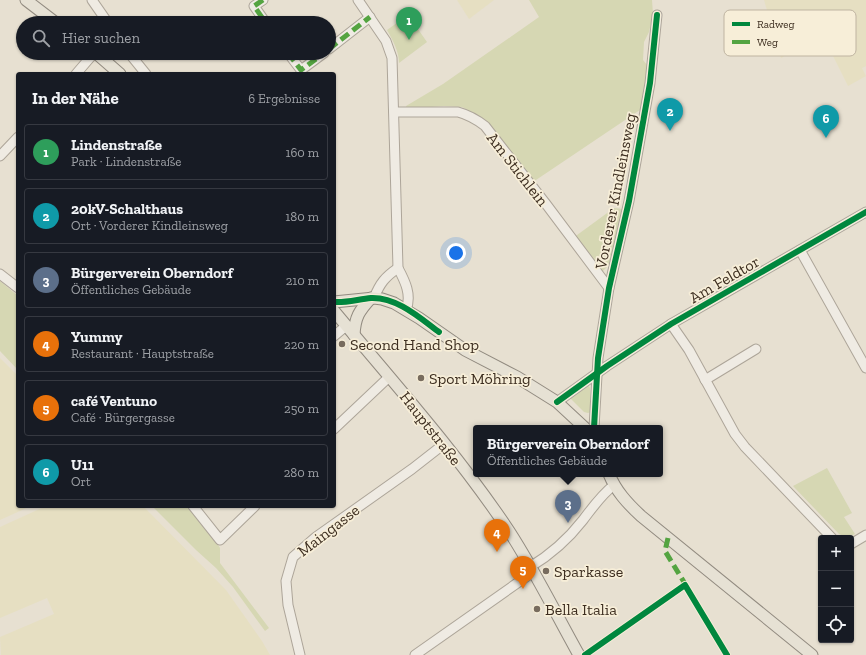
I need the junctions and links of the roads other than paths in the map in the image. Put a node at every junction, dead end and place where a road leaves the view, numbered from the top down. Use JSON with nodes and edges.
{"nodes":[{"id":1,"x":26,"y":0,"type":"edge"},
{"id":2,"x":92,"y":0,"type":"edge"},
{"id":3,"x":263,"y":0,"type":"edge"},
{"id":4,"x":358,"y":0,"type":"edge"},
{"id":5,"x":657,"y":15,"type":"dead end"},
{"id":6,"x":47,"y":16,"type":"edge"},
{"id":7,"x":103,"y":16,"type":"edge"},
{"id":8,"x":261,"y":16,"type":"edge"},
{"id":9,"x":370,"y":17,"type":"junction"},
{"id":10,"x":336,"y":44,"type":"edge"},
{"id":11,"x":89,"y":60,"type":"edge"},
{"id":12,"x":103,"y":60,"type":"edge"},
{"id":13,"x":135,"y":60,"type":"edge"},
{"id":14,"x":292,"y":60,"type":"edge"},
{"id":15,"x":315,"y":60,"type":"edge"},
{"id":16,"x":78,"y":72,"type":"edge"},
{"id":17,"x":118,"y":72,"type":"edge"},
{"id":18,"x":144,"y":72,"type":"edge"},
{"id":19,"x":299,"y":72,"type":"edge"},
{"id":20,"x":394,"y":112,"type":"junction"},
{"id":21,"x":16,"y":141,"type":"edge"},
{"id":22,"x":0,"y":156,"type":"edge"},
{"id":23,"x":866,"y":212,"type":"edge"},
{"id":24,"x":800,"y":250,"type":"junction"},
{"id":25,"x":398,"y":268,"type":"junction"},
{"id":26,"x":0,"y":274,"type":"edge"},
{"id":27,"x":16,"y":286,"type":"edge"},
{"id":28,"x":608,"y":288,"type":"junction"},
{"id":29,"x":372,"y":298,"type":"junction"},
{"id":30,"x":336,"y":302,"type":"edge"},
{"id":31,"x":406,"y":310,"type":"junction"},
{"id":32,"x":336,"y":314,"type":"edge"},
{"id":33,"x":671,"y":324,"type":"junction"},
{"id":34,"x":346,"y":326,"type":"junction"},
{"id":35,"x":336,"y":334,"type":"edge"},
{"id":36,"x":354,"y":335,"type":"junction"},
{"id":37,"x":756,"y":349,"type":"dead end"},
{"id":38,"x":866,"y":368,"type":"edge"},
{"id":39,"x":597,"y":372,"type":"junction"},
{"id":40,"x":389,"y":377,"type":"junction"},
{"id":41,"x":705,"y":380,"type":"junction"},
{"id":42,"x":557,"y":402,"type":"junction"},
{"id":43,"x":581,"y":425,"type":"edge"},
{"id":44,"x":594,"y":425,"type":"edge"},
{"id":45,"x":336,"y":427,"type":"edge"},
{"id":46,"x":444,"y":444,"type":"junction"},
{"id":47,"x":610,"y":477,"type":"edge"},
{"id":48,"x":614,"y":485,"type":"junction"},
{"id":49,"x":195,"y":508,"type":"edge"},
{"id":50,"x":252,"y":508,"type":"edge"},
{"id":51,"x":829,"y":535,"type":"edge"},
{"id":52,"x":866,"y":535,"type":"edge"},
{"id":53,"x":854,"y":542,"type":"edge"},
{"id":54,"x":531,"y":569,"type":"junction"},
{"id":55,"x":300,"y":655,"type":"edge"},
{"id":56,"x":415,"y":655,"type":"edge"},
{"id":57,"x":579,"y":655,"type":"edge"},
{"id":58,"x":812,"y":655,"type":"edge"}],
"edges":[{"from":1,"to":6,"type":"main road"},
{"from":2,"to":7,"type":"street"},
{"from":3,"to":8,"type":"street"},
{"from":4,"to":9,"type":"street"},
{"from":5,"to":28,"type":"street","name":"Vorderer Kindleinsweg"},
{"from":9,"to":10,"type":"street"},
{"from":9,"to":20,"type":"street"},
{"from":11,"to":16,"type":"street"},
{"from":12,"to":17,"type":"main road"},
{"from":13,"to":18,"type":"street"},
{"from":14,"to":19,"type":"street"},
{"from":15,"to":19,"type":"street"},
{"from":20,"to":25,"type":"street"},
{"from":20,"to":28,"type":"street","name":"Am Stichlein"},
{"from":21,"to":22,"type":"street"},
{"from":23,"to":24,"type":"street","name":"Am Feldtor"},
{"from":24,"to":33,"type":"street","name":"Am Feldtor"},
{"from":24,"to":38,"type":"street"},
{"from":25,"to":29,"type":"street"},
{"from":25,"to":31,"type":"street"},
{"from":26,"to":27,"type":"street"},
{"from":28,"to":39,"type":"street","name":"Vorderer Kindleinsweg"},
{"from":29,"to":30,"type":"main road"},
{"from":29,"to":31,"type":"main road"},
{"from":29,"to":36,"type":"main road"},
{"from":31,"to":42,"type":"main road"},
{"from":32,"to":34,"type":"main road","name":"Hauptstraße"},
{"from":33,"to":39,"type":"street","name":"Am Feldtor"},
{"from":33,"to":41,"type":"street"},
{"from":34,"to":35,"type":"street"},
{"from":34,"to":36,"type":"main road","name":"Hauptstraße"},
{"from":36,"to":40,"type":"main road","name":"Hauptstraße"},
{"from":37,"to":41,"type":"street"},
{"from":39,"to":42,"type":"street","name":"Am Feldtor"},
{"from":39,"to":44,"type":"street"},
{"from":40,"to":45,"type":"street"},
{"from":40,"to":46,"type":"main road","name":"Hauptstraße"},
{"from":41,"to":51,"type":"street"},
{"from":42,"to":43,"type":"main road"},
{"from":46,"to":54,"type":"main road","name":"Hauptstraße"},
{"from":46,"to":55,"type":"street","name":"Maingasse"},
{"from":47,"to":48,"type":"main road"},
{"from":48,"to":54,"type":"street"},
{"from":48,"to":58,"type":"main road"},
{"from":49,"to":50,"type":"street"},
{"from":52,"to":53,"type":"street"},
{"from":54,"to":56,"type":"street"},
{"from":54,"to":57,"type":"main road","name":"Hauptstraße"}]}
